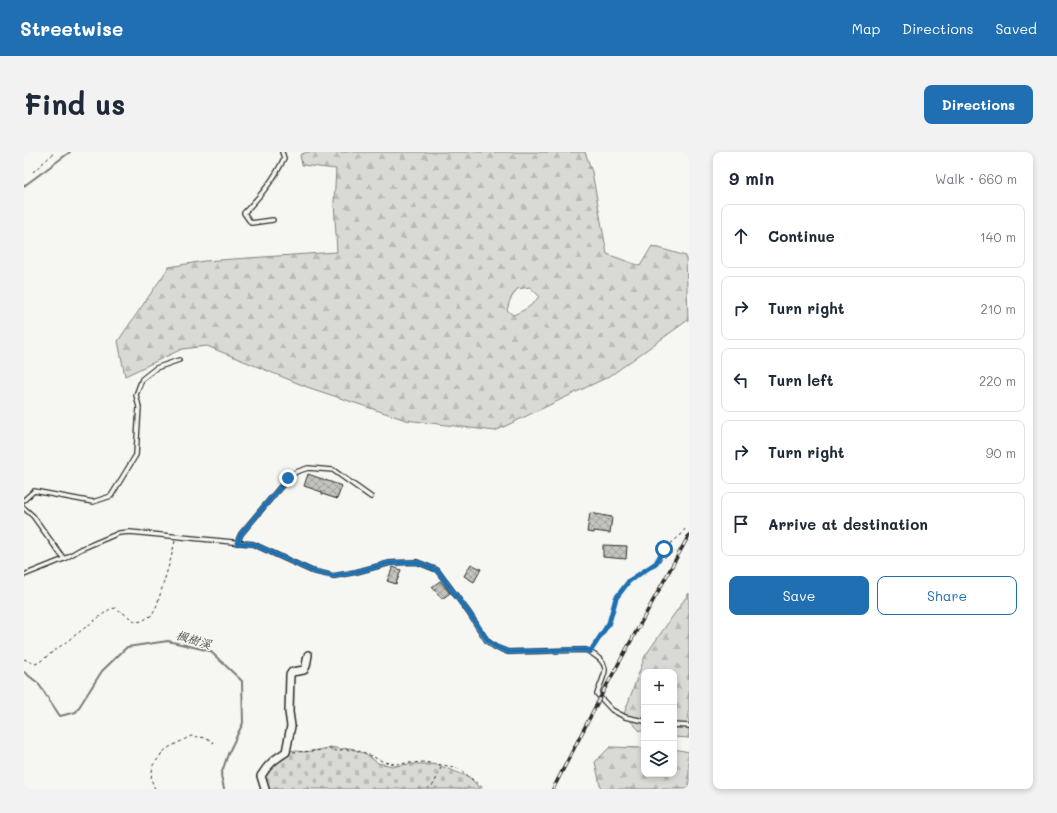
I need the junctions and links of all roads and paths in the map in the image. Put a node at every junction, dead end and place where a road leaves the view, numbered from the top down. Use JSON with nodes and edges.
{"nodes":[{"id":1,"x":55,"y":152,"type":"edge"},
{"id":2,"x":282,"y":152,"type":"edge"},
{"id":3,"x":33,"y":172,"type":"dead end"},
{"id":4,"x":273,"y":220,"type":"dead end"},
{"id":5,"x":178,"y":360,"type":"dead end"},
{"id":6,"x":371,"y":497,"type":"dead end"},
{"id":7,"x":24,"y":500,"type":"edge"},
{"id":8,"x":24,"y":508,"type":"edge"},
{"id":9,"x":685,"y":529,"type":"dead end"},
{"id":10,"x":176,"y":536,"type":"junction"},
{"id":11,"x":237,"y":543,"type":"junction"},
{"id":12,"x":675,"y":552,"type":"dead end"},
{"id":13,"x":64,"y":559,"type":"junction"},
{"id":14,"x":656,"y":563,"type":"junction"},
{"id":15,"x":24,"y":575,"type":"edge"},
{"id":16,"x":590,"y":652,"type":"junction"},
{"id":17,"x":308,"y":656,"type":"dead end"},
{"id":18,"x":24,"y":659,"type":"edge"},
{"id":19,"x":641,"y":720,"type":"edge"},
{"id":20,"x":677,"y":725,"type":"edge"},
{"id":21,"x":689,"y":726,"type":"edge"},
{"id":22,"x":214,"y":743,"type":"dead end"},
{"id":23,"x":286,"y":752,"type":"junction"},
{"id":24,"x":442,"y":765,"type":"junction"},
{"id":25,"x":155,"y":789,"type":"edge"},
{"id":26,"x":265,"y":789,"type":"edge"},
{"id":27,"x":427,"y":789,"type":"edge"},
{"id":28,"x":484,"y":789,"type":"edge"}],
"edges":[{"from":1,"to":3,"type":"path"},
{"from":2,"to":4,"type":"lane"},
{"from":5,"to":7,"type":"lane"},
{"from":6,"to":11,"type":"lane"},
{"from":8,"to":13,"type":"lane"},
{"from":9,"to":14,"type":"path"},
{"from":10,"to":11,"type":"lane"},
{"from":10,"to":13,"type":"lane"},
{"from":10,"to":18,"type":"path"},
{"from":11,"to":16,"type":"lane"},
{"from":12,"to":14,"type":"path"},
{"from":13,"to":15,"type":"lane"},
{"from":14,"to":16,"type":"path"},
{"from":16,"to":19,"type":"lane"},
{"from":17,"to":23,"type":"street"},
{"from":20,"to":21,"type":"lane"},
{"from":22,"to":25,"type":"path"},
{"from":23,"to":24,"type":"path"},
{"from":23,"to":26,"type":"street"},
{"from":24,"to":27,"type":"path"},
{"from":24,"to":28,"type":"path"}]}
